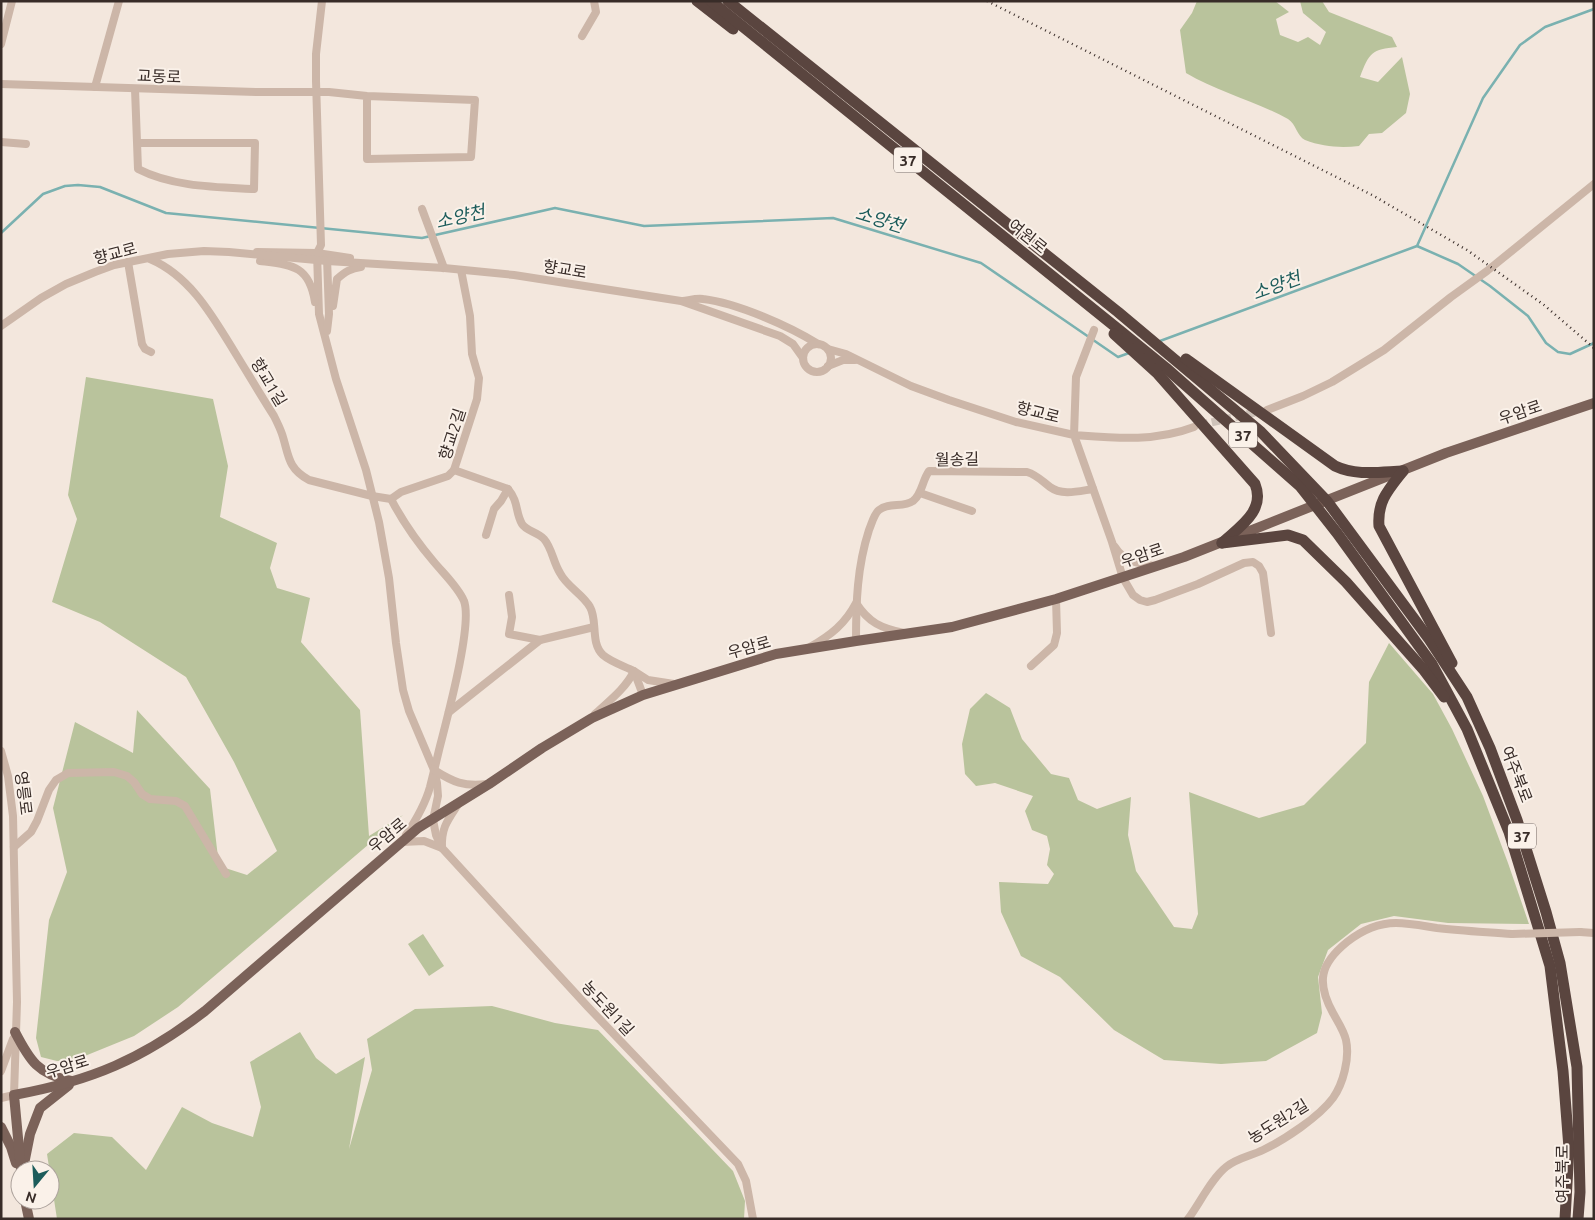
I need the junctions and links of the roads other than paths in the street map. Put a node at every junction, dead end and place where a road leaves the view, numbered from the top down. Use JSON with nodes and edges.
{"nodes":[{"id":1,"x":12,"y":1,"type":"edge"},
{"id":2,"x":120,"y":1,"type":"edge"},
{"id":3,"x":322,"y":1,"type":"edge"},
{"id":4,"x":594,"y":1,"type":"edge"},
{"id":5,"x":697,"y":1,"type":"edge"},
{"id":6,"x":711,"y":1,"type":"edge"},
{"id":7,"x":728,"y":1,"type":"edge"},
{"id":8,"x":582,"y":36,"type":"dead end"},
{"id":9,"x":1,"y":44,"type":"edge"},
{"id":10,"x":782,"y":59,"type":"junction"},
{"id":11,"x":1,"y":84,"type":"edge"},
{"id":12,"x":95,"y":87,"type":"junction"},
{"id":13,"x":135,"y":89,"type":"junction"},
{"id":14,"x":316,"y":91,"type":"junction"},
{"id":15,"x":367,"y":96,"type":"junction"},
{"id":16,"x":1,"y":142,"type":"edge"},
{"id":17,"x":137,"y":143,"type":"junction"},
{"id":18,"x":26,"y":144,"type":"dead end"},
{"id":19,"x":1594,"y":184,"type":"edge"},
{"id":20,"x":423,"y":212,"type":"dead end"},
{"id":21,"x":321,"y":241,"type":"junction"},
{"id":22,"x":249,"y":255,"type":"junction"},
{"id":23,"x":317,"y":257,"type":"junction"},
{"id":24,"x":150,"y":258,"type":"junction"},
{"id":25,"x":327,"y":258,"type":"junction"},
{"id":26,"x":128,"y":262,"type":"junction"},
{"id":27,"x":386,"y":265,"type":"junction"},
{"id":28,"x":444,"y":268,"type":"junction"},
{"id":29,"x":462,"y":270,"type":"junction"},
{"id":30,"x":681,"y":301,"type":"junction"},
{"id":31,"x":320,"y":314,"type":"junction"},
{"id":32,"x":329,"y":314,"type":"junction"},
{"id":33,"x":1,"y":326,"type":"edge"},
{"id":34,"x":1094,"y":330,"type":"dead end"},
{"id":35,"x":326,"y":336,"type":"junction"},
{"id":36,"x":818,"y":344,"type":"junction"},
{"id":37,"x":828,"y":350,"type":"junction"},
{"id":38,"x":151,"y":352,"type":"dead end"},
{"id":39,"x":803,"y":358,"type":"junction"},
{"id":40,"x":856,"y":360,"type":"junction"},
{"id":41,"x":1182,"y":360,"type":"junction"},
{"id":42,"x":828,"y":366,"type":"junction"},
{"id":43,"x":1162,"y":371,"type":"junction"},
{"id":44,"x":1594,"y":402,"type":"edge"},
{"id":45,"x":1267,"y":410,"type":"tunnel mouth"},
{"id":46,"x":1194,"y":426,"type":"tunnel mouth"},
{"id":47,"x":1074,"y":435,"type":"junction"},
{"id":48,"x":454,"y":470,"type":"junction"},
{"id":49,"x":1403,"y":471,"type":"junction"},
{"id":50,"x":508,"y":489,"type":"junction"},
{"id":51,"x":1093,"y":489,"type":"junction"},
{"id":52,"x":920,"y":492,"type":"junction"},
{"id":53,"x":372,"y":496,"type":"junction"},
{"id":54,"x":392,"y":499,"type":"junction"},
{"id":55,"x":1326,"y":501,"type":"junction"},
{"id":56,"x":1315,"y":506,"type":"junction"},
{"id":57,"x":972,"y":511,"type":"dead end"},
{"id":58,"x":486,"y":535,"type":"dead end"},
{"id":59,"x":1112,"y":542,"type":"junction"},
{"id":60,"x":1222,"y":542,"type":"junction"},
{"id":61,"x":1157,"y":566,"type":"junction"},
{"id":62,"x":1123,"y":578,"type":"junction"},
{"id":63,"x":509,"y":595,"type":"dead end"},
{"id":64,"x":1056,"y":599,"type":"junction"},
{"id":65,"x":856,"y":603,"type":"junction"},
{"id":66,"x":594,"y":627,"type":"junction"},
{"id":67,"x":1271,"y":633,"type":"dead end"},
{"id":68,"x":911,"y":634,"type":"junction"},
{"id":69,"x":540,"y":640,"type":"junction"},
{"id":70,"x":856,"y":641,"type":"junction"},
{"id":71,"x":808,"y":648,"type":"junction"},
{"id":72,"x":1031,"y":666,"type":"dead end"},
{"id":73,"x":634,"y":671,"type":"junction"},
{"id":74,"x":678,"y":684,"type":"junction"},
{"id":75,"x":643,"y":695,"type":"junction"},
{"id":76,"x":1467,"y":697,"type":"junction"},
{"id":77,"x":449,"y":712,"type":"junction"},
{"id":78,"x":592,"y":718,"type":"junction"},
{"id":79,"x":1468,"y":729,"type":"junction"},
{"id":80,"x":1,"y":751,"type":"edge"},
{"id":81,"x":434,"y":770,"type":"junction"},
{"id":82,"x":490,"y":784,"type":"junction"},
{"id":83,"x":458,"y":804,"type":"junction"},
{"id":84,"x":433,"y":820,"type":"junction"},
{"id":85,"x":401,"y":842,"type":"junction"},
{"id":86,"x":14,"y":847,"type":"junction"},
{"id":87,"x":442,"y":848,"type":"junction"},
{"id":88,"x":226,"y":874,"type":"dead end"},
{"id":89,"x":1594,"y":933,"type":"edge"},
{"id":90,"x":15,"y":1032,"type":"junction"},
{"id":91,"x":1,"y":1070,"type":"edge"},
{"id":92,"x":74,"y":1082,"type":"junction"},
{"id":93,"x":14,"y":1095,"type":"junction"},
{"id":94,"x":1,"y":1098,"type":"edge"},
{"id":95,"x":1,"y":1127,"type":"edge"},
{"id":96,"x":15,"y":1160,"type":"edge"},
{"id":97,"x":21,"y":1160,"type":"edge"},
{"id":98,"x":24,"y":1160,"type":"edge"},
{"id":99,"x":753,"y":1219,"type":"edge"},
{"id":100,"x":1188,"y":1219,"type":"edge"},
{"id":101,"x":1565,"y":1219,"type":"edge"},
{"id":102,"x":1578,"y":1219,"type":"edge"}],
"edges":[{"from":1,"to":9,"type":"street"},
{"from":2,"to":12,"type":"street"},
{"from":3,"to":14,"type":"street"},
{"from":4,"to":8,"type":"street"},
{"from":5,"to":10,"type":"highway"},
{"from":6,"to":10,"type":"highway","name":"여원로","number":"37"},
{"from":7,"to":41,"type":"highway","name":"여원로","number":"37"},
{"from":10,"to":43,"type":"highway","name":"여원로","number":"37"},
{"from":11,"to":12,"type":"street","name":"교동로"},
{"from":12,"to":13,"type":"street","name":"교동로"},
{"from":13,"to":14,"type":"street","name":"교동로"},
{"from":13,"to":17,"type":"street"},
{"from":14,"to":15,"type":"street","name":"교동로"},
{"from":14,"to":21,"type":"street"},
{"from":15,"to":15,"type":"street","name":"교동로"},
{"from":16,"to":18,"type":"street"},
{"from":17,"to":17,"type":"street"},
{"from":19,"to":45,"type":"street"},
{"from":20,"to":28,"type":"street"},
{"from":21,"to":23,"type":"street"},
{"from":21,"to":25,"type":"street"},
{"from":22,"to":23,"type":"street","name":"향교로"},
{"from":22,"to":24,"type":"street","name":"향교로"},
{"from":22,"to":31,"type":"street"},
{"from":23,"to":25,"type":"street","name":"향교로"},
{"from":23,"to":31,"type":"street"},
{"from":24,"to":26,"type":"street","name":"향교로"},
{"from":24,"to":53,"type":"street","name":"향교1길"},
{"from":25,"to":27,"type":"street","name":"향교로"},
{"from":25,"to":32,"type":"street"},
{"from":26,"to":33,"type":"street","name":"향교로"},
{"from":26,"to":38,"type":"street"},
{"from":27,"to":28,"type":"street","name":"향교로"},
{"from":27,"to":32,"type":"street"},
{"from":28,"to":29,"type":"street","name":"향교로"},
{"from":29,"to":30,"type":"street","name":"향교로"},
{"from":29,"to":48,"type":"street","name":"향교2길"},
{"from":30,"to":36,"type":"street","name":"향교로"},
{"from":30,"to":39,"type":"street","name":"향교로"},
{"from":31,"to":35,"type":"street"},
{"from":32,"to":35,"type":"street"},
{"from":34,"to":47,"type":"street"},
{"from":35,"to":53,"type":"street"},
{"from":36,"to":37,"type":"street"},
{"from":36,"to":39,"type":"street"},
{"from":37,"to":40,"type":"street","name":"향교로"},
{"from":37,"to":42,"type":"street"},
{"from":39,"to":42,"type":"street"},
{"from":40,"to":42,"type":"street"},
{"from":40,"to":47,"type":"street","name":"향교로"},
{"from":41,"to":49,"type":"highway"},
{"from":41,"to":55,"type":"highway","number":"37"},
{"from":43,"to":56,"type":"highway","name":"여원로","number":"37"},
{"from":43,"to":60,"type":"highway"},
{"from":44,"to":49,"type":"main road","name":"우암로"},
{"from":46,"to":47,"type":"street"},
{"from":47,"to":51,"type":"street","name":"향교로"},
{"from":48,"to":50,"type":"street","name":"향교2길"},
{"from":48,"to":54,"type":"street"},
{"from":49,"to":55,"type":"main road","name":"우암로"},
{"from":49,"to":76,"type":"highway"},
{"from":50,"to":58,"type":"street"},
{"from":50,"to":66,"type":"street"},
{"from":51,"to":52,"type":"street","name":"월송길"},
{"from":51,"to":59,"type":"street","name":"향교로"},
{"from":52,"to":57,"type":"street"},
{"from":52,"to":65,"type":"street","name":"월송길"},
{"from":53,"to":54,"type":"street","name":"향교1길"},
{"from":53,"to":81,"type":"street"},
{"from":54,"to":77,"type":"street"},
{"from":55,"to":56,"type":"main road","name":"우암로"},
{"from":55,"to":76,"type":"highway","name":"여주북로","number":"37"},
{"from":56,"to":60,"type":"main road","name":"우암로"},
{"from":56,"to":79,"type":"highway","name":"여주북로","number":"37"},
{"from":59,"to":61,"type":"street"},
{"from":59,"to":62,"type":"street","name":"향교로"},
{"from":60,"to":61,"type":"main road","name":"우암로"},
{"from":60,"to":79,"type":"highway"},
{"from":61,"to":62,"type":"main road","name":"우암로"},
{"from":62,"to":64,"type":"main road","name":"우암로"},
{"from":62,"to":67,"type":"street","name":"향교로"},
{"from":63,"to":69,"type":"street"},
{"from":64,"to":68,"type":"main road","name":"우암로"},
{"from":64,"to":72,"type":"street"},
{"from":65,"to":68,"type":"street"},
{"from":65,"to":70,"type":"street","name":"월송길"},
{"from":65,"to":71,"type":"street"},
{"from":66,"to":69,"type":"street"},
{"from":66,"to":73,"type":"street"},
{"from":68,"to":70,"type":"main road","name":"우암로"},
{"from":69,"to":77,"type":"street"},
{"from":70,"to":71,"type":"main road","name":"우암로"},
{"from":71,"to":74,"type":"main road","name":"우암로"},
{"from":73,"to":74,"type":"street"},
{"from":73,"to":75,"type":"street"},
{"from":73,"to":78,"type":"street"},
{"from":74,"to":75,"type":"main road","name":"우암로"},
{"from":75,"to":78,"type":"main road","name":"우암로"},
{"from":76,"to":102,"type":"highway","name":"여주북로","number":"37"},
{"from":77,"to":81,"type":"street"},
{"from":78,"to":82,"type":"main road","name":"우암로"},
{"from":79,"to":101,"type":"highway","name":"여주북로","number":"37"},
{"from":80,"to":86,"type":"street","name":"영릉로"},
{"from":81,"to":82,"type":"street"},
{"from":81,"to":84,"type":"street"},
{"from":81,"to":85,"type":"street"},
{"from":82,"to":83,"type":"main road","name":"우암로"},
{"from":83,"to":84,"type":"main road","name":"우암로"},
{"from":83,"to":87,"type":"street"},
{"from":84,"to":85,"type":"main road","name":"우암로"},
{"from":84,"to":87,"type":"street","name":"농도원1길"},
{"from":85,"to":87,"type":"street"},
{"from":85,"to":92,"type":"main road","name":"우암로"},
{"from":86,"to":88,"type":"street"},
{"from":86,"to":90,"type":"street","name":"영릉로"},
{"from":87,"to":99,"type":"street","name":"농도원1길"},
{"from":89,"to":100,"type":"street","name":"농도원2길","bridge":true},
{"from":90,"to":91,"type":"street"},
{"from":90,"to":92,"type":"main road"},
{"from":90,"to":93,"type":"street","name":"영릉로"},
{"from":92,"to":93,"type":"main road","name":"우암로"},
{"from":92,"to":98,"type":"main road"},
{"from":93,"to":94,"type":"street","name":"우암로"},
{"from":93,"to":97,"type":"main road","name":"영릉로"},
{"from":95,"to":96,"type":"main road"}]}
